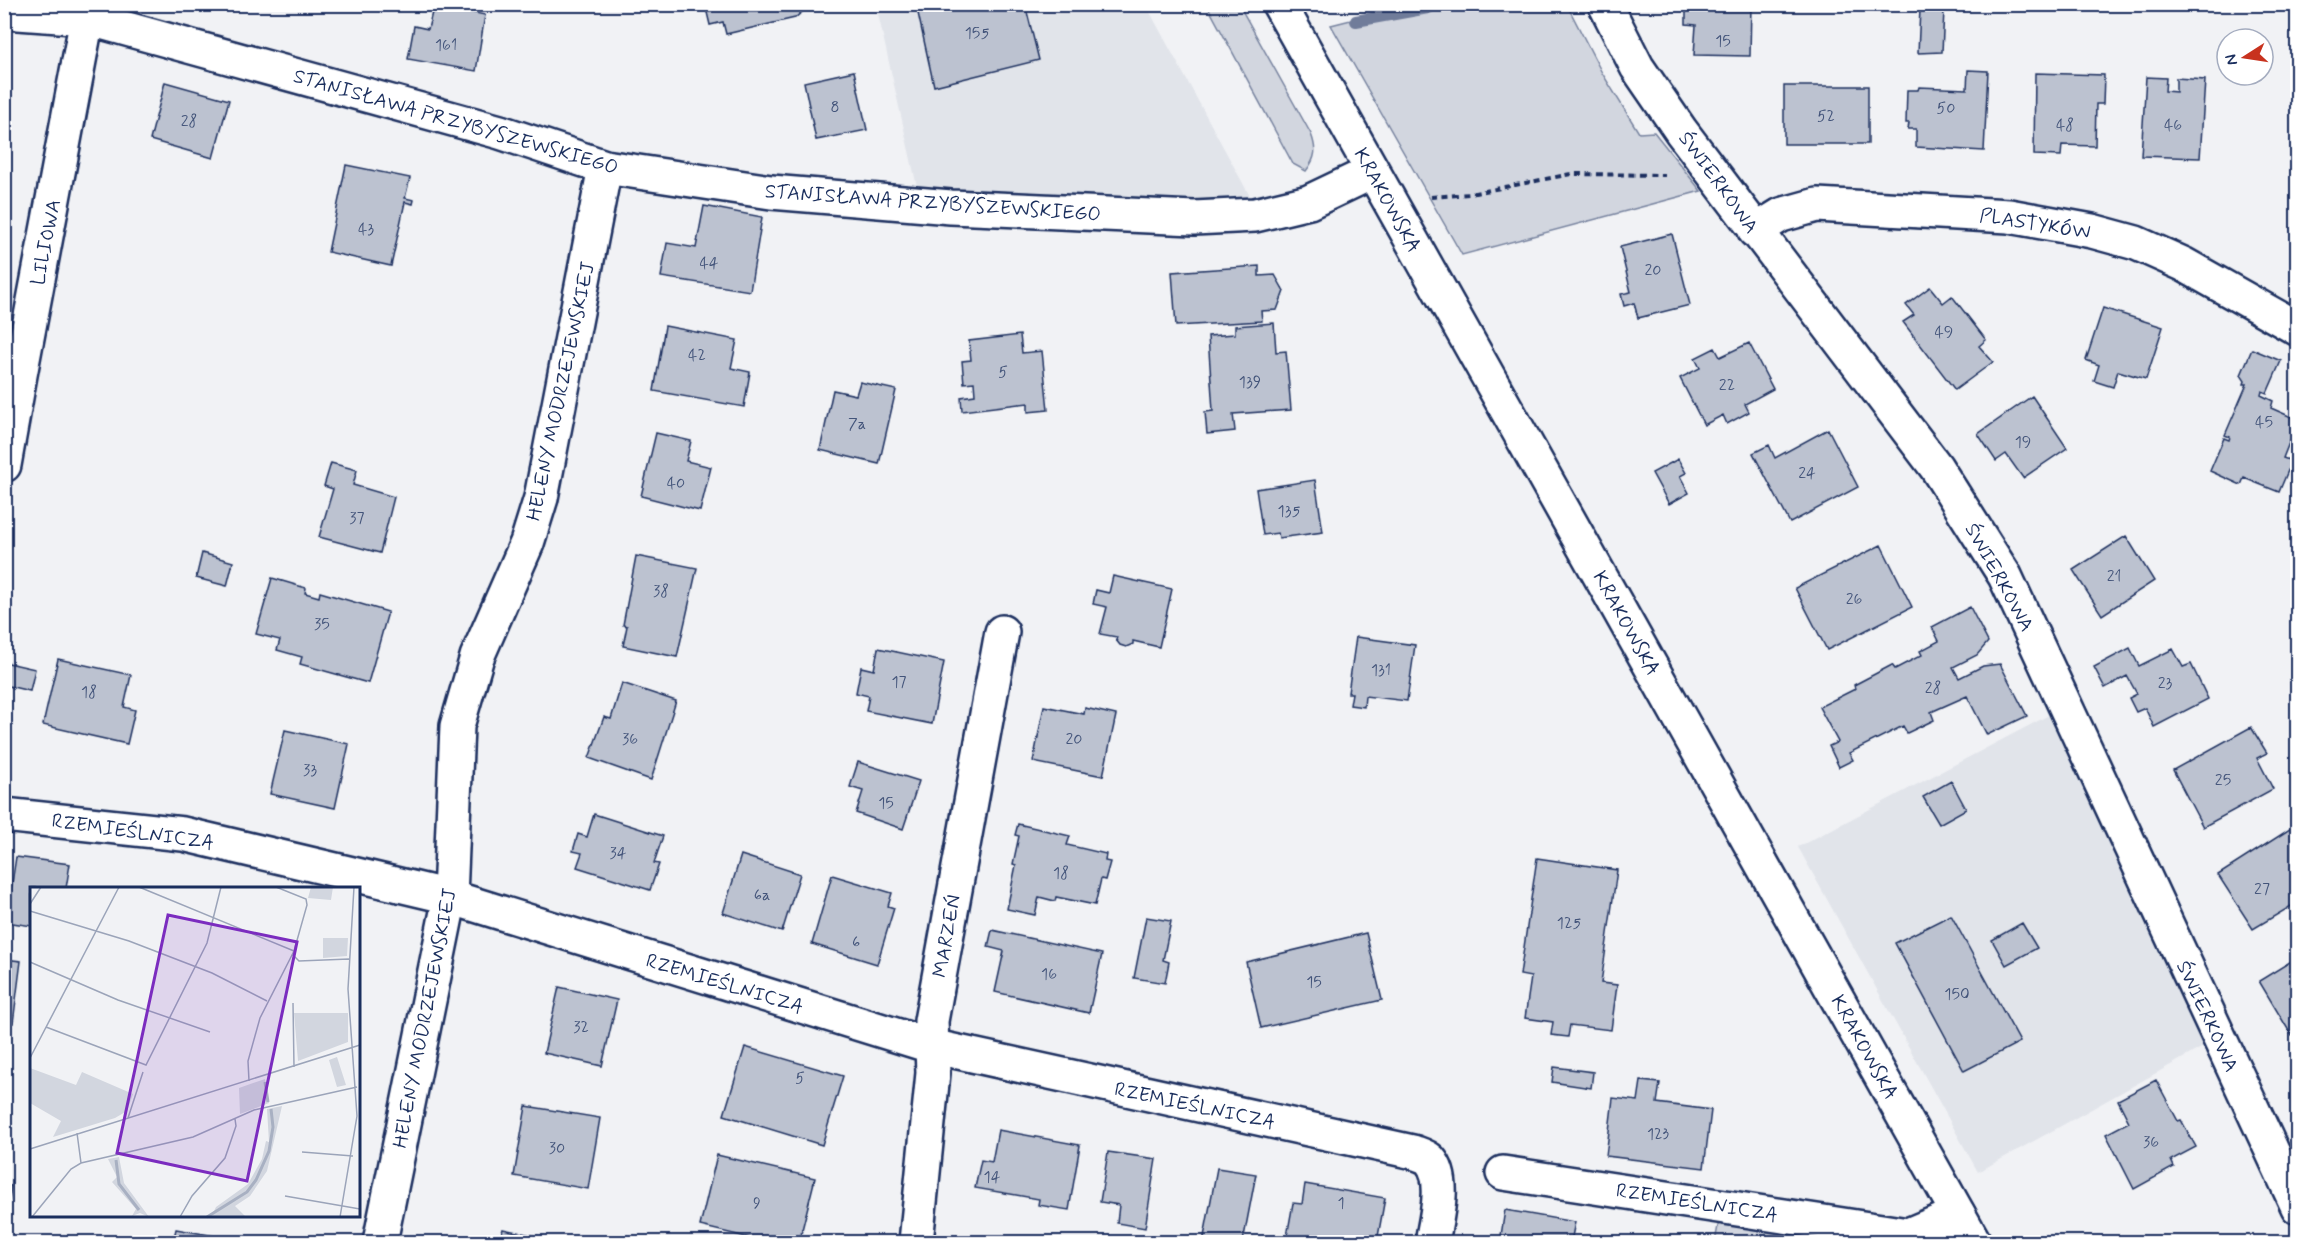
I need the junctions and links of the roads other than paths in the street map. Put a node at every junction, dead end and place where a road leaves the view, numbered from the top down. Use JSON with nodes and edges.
{"nodes":[{"id":1,"x":1279,"y":4,"type":"edge"},
{"id":2,"x":1605,"y":4,"type":"edge"},
{"id":3,"x":4,"y":12,"type":"edge"},
{"id":4,"x":114,"y":16,"type":"edge"},
{"id":5,"x":605,"y":167,"type":"junction"},
{"id":6,"x":1372,"y":172,"type":"junction"},
{"id":7,"x":1755,"y":231,"type":"junction"},
{"id":8,"x":2298,"y":329,"type":"edge"},
{"id":9,"x":4,"y":465,"type":"edge"},
{"id":10,"x":1002,"y":632,"type":"dead end"},
{"id":11,"x":4,"y":815,"type":"edge"},
{"id":12,"x":450,"y":897,"type":"junction"},
{"id":13,"x":931,"y":1046,"type":"junction"},
{"id":14,"x":1503,"y":1173,"type":"dead end"},
{"id":15,"x":2298,"y":1207,"type":"edge"},
{"id":16,"x":1958,"y":1214,"type":"junction"},
{"id":17,"x":380,"y":1242,"type":"edge"},
{"id":18,"x":916,"y":1242,"type":"edge"},
{"id":19,"x":1432,"y":1242,"type":"edge"},
{"id":20,"x":1974,"y":1242,"type":"edge"}],
"edges":[{"from":1,"to":6,"type":"street","name":"KRAKOWSKA"},
{"from":2,"to":7,"type":"street","name":"ŚWIERKOWA"},
{"from":3,"to":4,"type":"street","name":"STANISŁAWA PRZYBYSZEWSKIEGO"},
{"from":4,"to":5,"type":"street","name":"STANISŁAWA PRZYBYSZEWSKIEGO"},
{"from":4,"to":9,"type":"street","name":"LILIOWA"},
{"from":5,"to":6,"type":"street","name":"STANISŁAWA PRZYBYSZEWSKIEGO"},
{"from":5,"to":12,"type":"street","name":"HELENY MODRZEJEWSKIEJ"},
{"from":6,"to":16,"type":"street","name":"KRAKOWSKA"},
{"from":7,"to":8,"type":"street","name":"PLASTYKÓW"},
{"from":7,"to":15,"type":"street","name":"ŚWIERKOWA"},
{"from":10,"to":13,"type":"street","name":"MARZEŃ"},
{"from":11,"to":12,"type":"street","name":"RZEMIEŚLNICZA"},
{"from":12,"to":13,"type":"street","name":"RZEMIEŚLNICZA"},
{"from":12,"to":17,"type":"street","name":"HELENY MODRZEJEWSKIEJ"},
{"from":13,"to":18,"type":"street","name":"MARZEŃ"},
{"from":13,"to":19,"type":"street","name":"RZEMIEŚLNICZA"},
{"from":14,"to":16,"type":"street","name":"RZEMIEŚLNICZA"},
{"from":16,"to":20,"type":"street","name":"KRAKOWSKA"}]}
